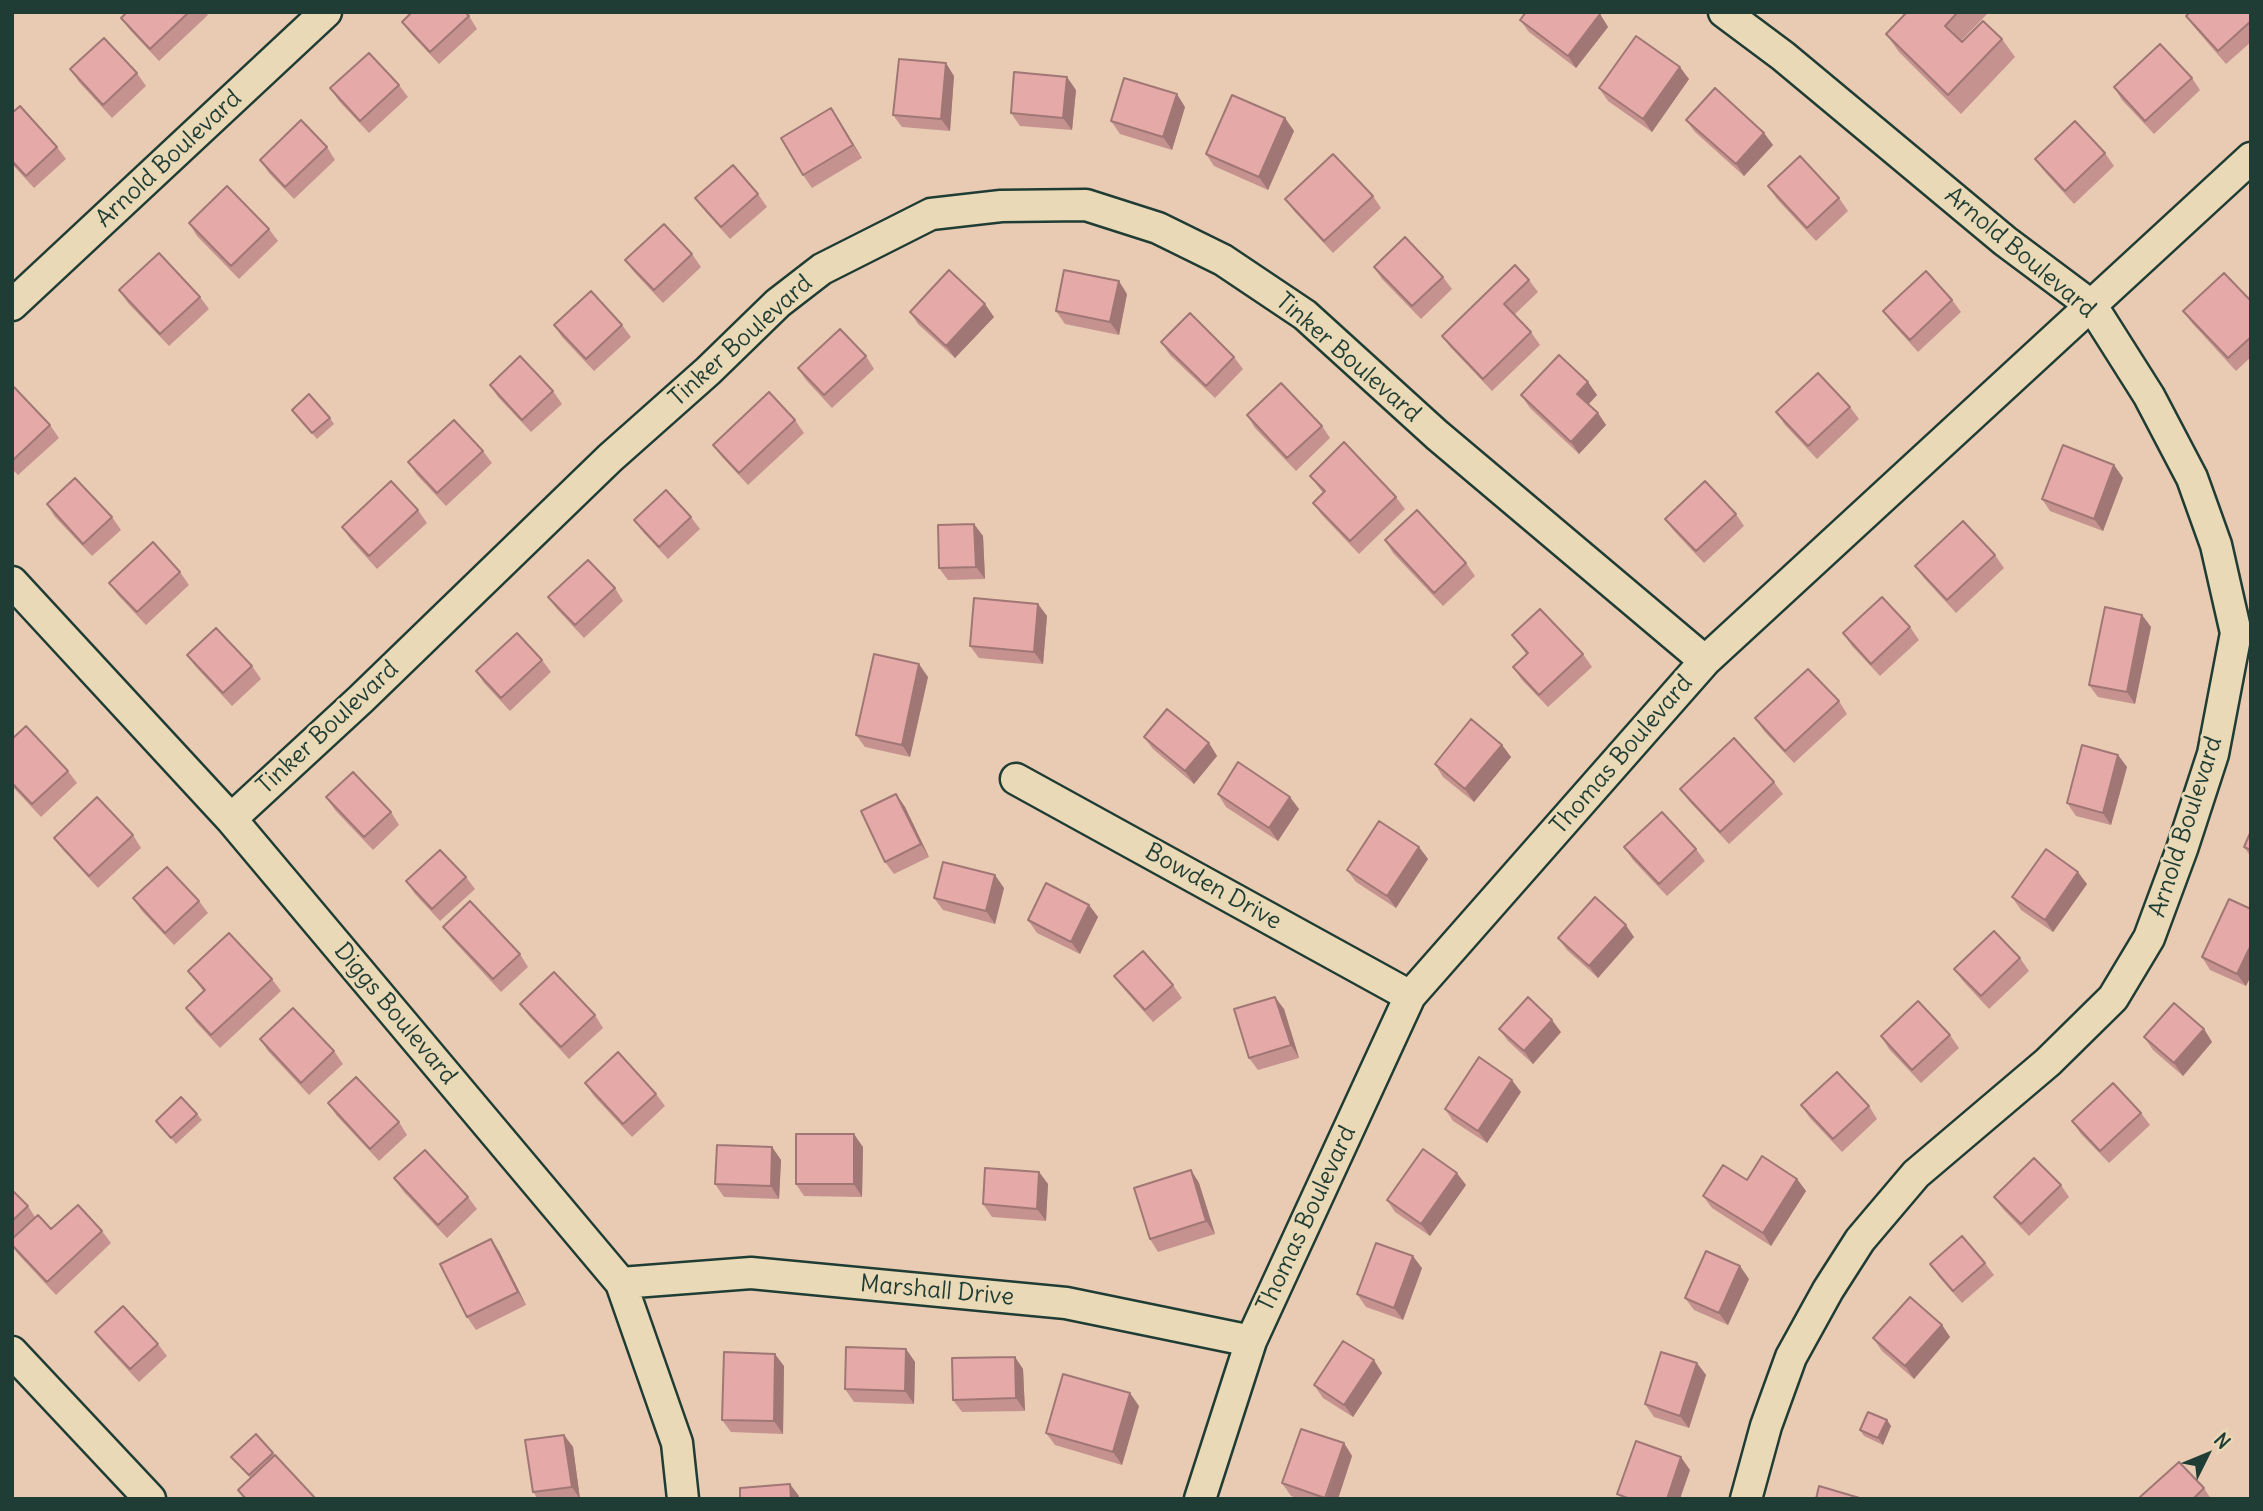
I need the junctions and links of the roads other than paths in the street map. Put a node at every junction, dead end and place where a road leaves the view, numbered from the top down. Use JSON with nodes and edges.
{"nodes":[{"id":1,"x":326,"y":12,"type":"edge"},
{"id":2,"x":1724,"y":12,"type":"edge"},
{"id":3,"x":2251,"y":158,"type":"edge"},
{"id":4,"x":12,"y":305,"type":"edge"},
{"id":5,"x":2092,"y":306,"type":"junction"},
{"id":6,"x":12,"y":582,"type":"edge"},
{"id":7,"x":1705,"y":661,"type":"junction"},
{"id":8,"x":1016,"y":779,"type":"dead end"},
{"id":9,"x":231,"y":819,"type":"junction"},
{"id":10,"x":1410,"y":996,"type":"junction"},
{"id":11,"x":621,"y":1283,"type":"junction"},
{"id":12,"x":1251,"y":1341,"type":"junction"},
{"id":13,"x":12,"y":1352,"type":"edge"},
{"id":14,"x":150,"y":1499,"type":"edge"},
{"id":15,"x":682,"y":1499,"type":"edge"},
{"id":16,"x":1200,"y":1499,"type":"edge"},
{"id":17,"x":1746,"y":1499,"type":"edge"}],
"edges":[{"from":1,"to":4,"type":"street","name":"Arnold Boulevard"},
{"from":2,"to":5,"type":"street","name":"Arnold Boulevard"},
{"from":3,"to":5,"type":"street","name":"Thomas Boulevard"},
{"from":5,"to":7,"type":"street","name":"Thomas Boulevard"},
{"from":5,"to":17,"type":"street","name":"Arnold Boulevard"},
{"from":6,"to":9,"type":"street","name":"Diggs Boulevard"},
{"from":7,"to":9,"type":"street","name":"Tinker Boulevard"},
{"from":7,"to":10,"type":"street","name":"Thomas Boulevard"},
{"from":8,"to":10,"type":"street","name":"Bowden Drive"},
{"from":9,"to":11,"type":"street","name":"Diggs Boulevard"},
{"from":10,"to":12,"type":"street","name":"Thomas Boulevard"},
{"from":11,"to":12,"type":"street","name":"Marshall Drive"},
{"from":11,"to":15,"type":"street","name":"Diggs Boulevard"},
{"from":12,"to":16,"type":"street","name":"Thomas Boulevard"},
{"from":13,"to":14,"type":"street"}]}
